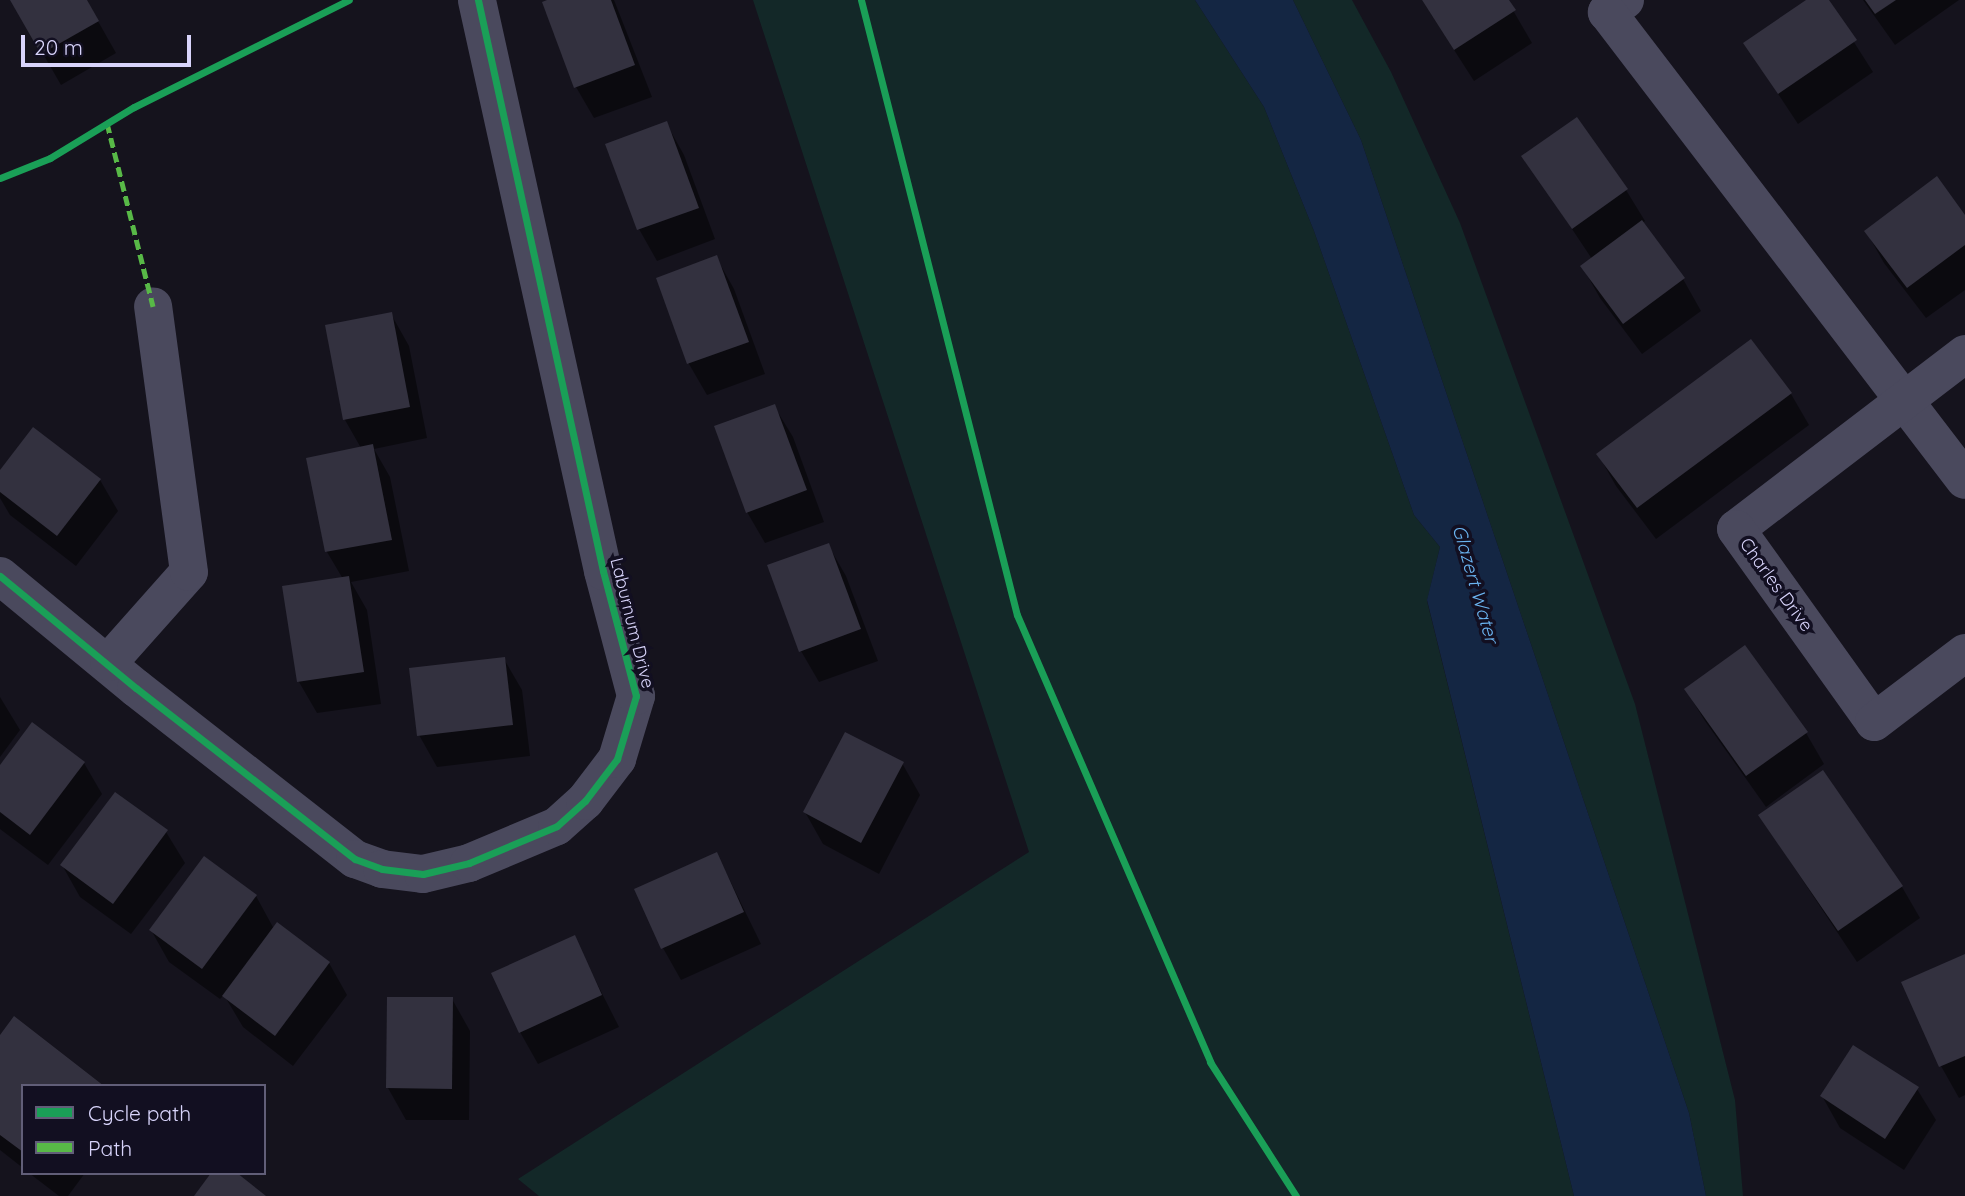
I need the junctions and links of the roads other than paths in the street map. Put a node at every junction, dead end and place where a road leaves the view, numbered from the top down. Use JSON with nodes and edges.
{"nodes":[{"id":1,"x":477,"y":1,"type":"edge"},
{"id":2,"x":1616,"y":6,"type":"edge"},
{"id":3,"x":153,"y":306,"type":"dead end"},
{"id":4,"x":1965,"y":354,"type":"edge"},
{"id":5,"x":1904,"y":399,"type":"junction"},
{"id":6,"x":1965,"y":480,"type":"edge"},
{"id":7,"x":0,"y":576,"type":"edge"},
{"id":8,"x":1965,"y":653,"type":"edge"},
{"id":9,"x":109,"y":662,"type":"junction"}],
"edges":[{"from":1,"to":9,"type":"street","name":"Laburnum Drive"},
{"from":2,"to":5,"type":"street"},
{"from":3,"to":9,"type":"street"},
{"from":4,"to":5,"type":"street","name":"Charles Drive"},
{"from":5,"to":6,"type":"street"},
{"from":5,"to":8,"type":"street","name":"Charles Drive"},
{"from":7,"to":9,"type":"street","name":"Laburnum Drive"}]}
